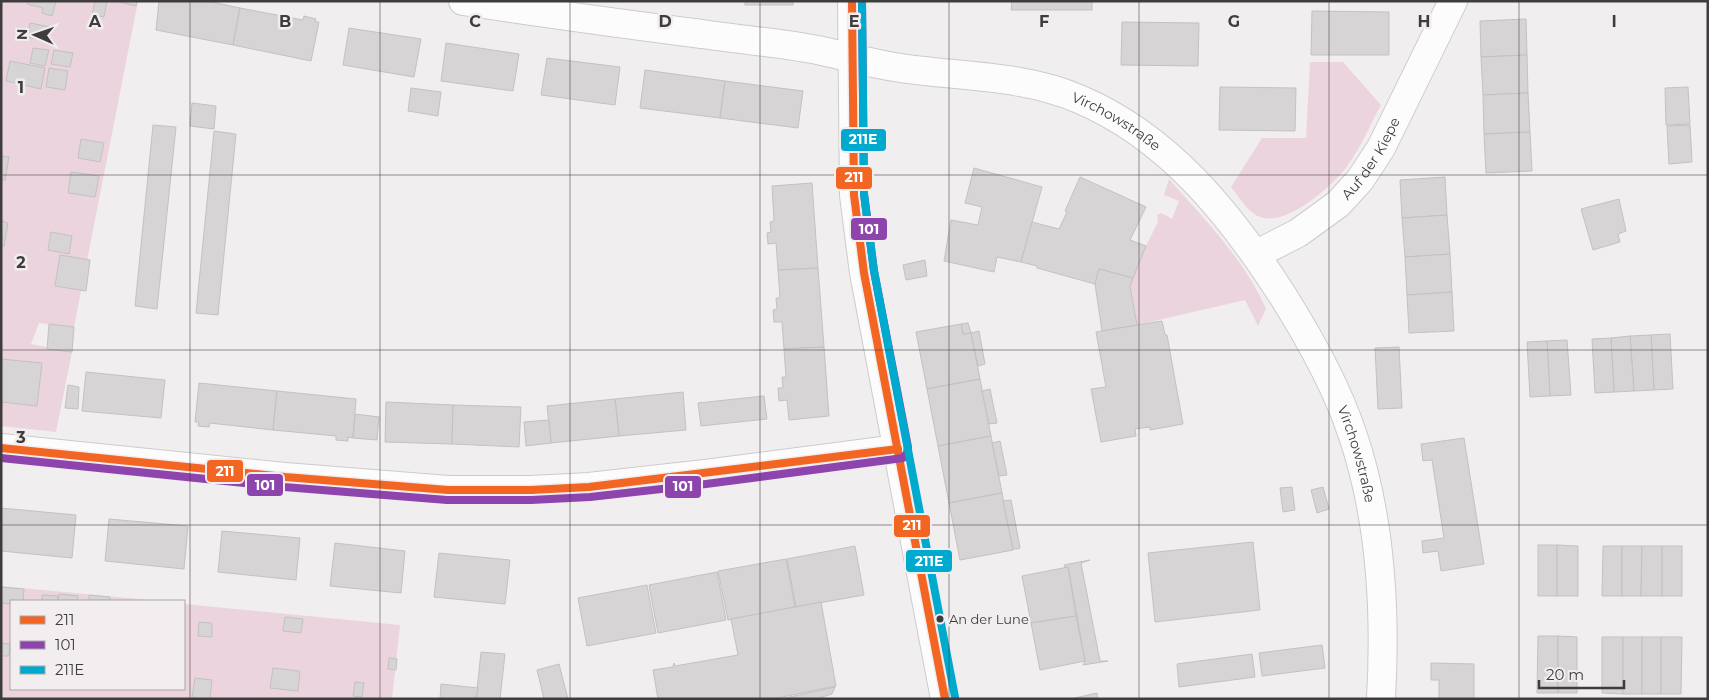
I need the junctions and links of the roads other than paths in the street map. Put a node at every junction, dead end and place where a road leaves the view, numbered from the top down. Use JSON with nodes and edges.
{"nodes":[{"id":1,"x":463,"y":1,"type":"edge"},
{"id":2,"x":852,"y":1,"type":"edge"},
{"id":3,"x":1447,"y":9,"type":"edge"},
{"id":4,"x":852,"y":58,"type":"junction"},
{"id":5,"x":1257,"y":254,"type":"junction"},
{"id":6,"x":1,"y":448,"type":"edge"},
{"id":7,"x":898,"y":449,"type":"junction"},
{"id":8,"x":945,"y":699,"type":"edge"},
{"id":9,"x":1382,"y":699,"type":"edge"}],
"edges":[{"from":1,"to":4,"type":"street","name":"Virchowstraße"},
{"from":2,"to":4,"type":"street"},
{"from":3,"to":5,"type":"street","name":"Auf der Kiepe"},
{"from":4,"to":5,"type":"street","name":"Virchowstraße"},
{"from":4,"to":7,"type":"street"},
{"from":5,"to":9,"type":"street","name":"Virchowstraße"},
{"from":6,"to":7,"type":"street"},
{"from":7,"to":8,"type":"street"}]}
